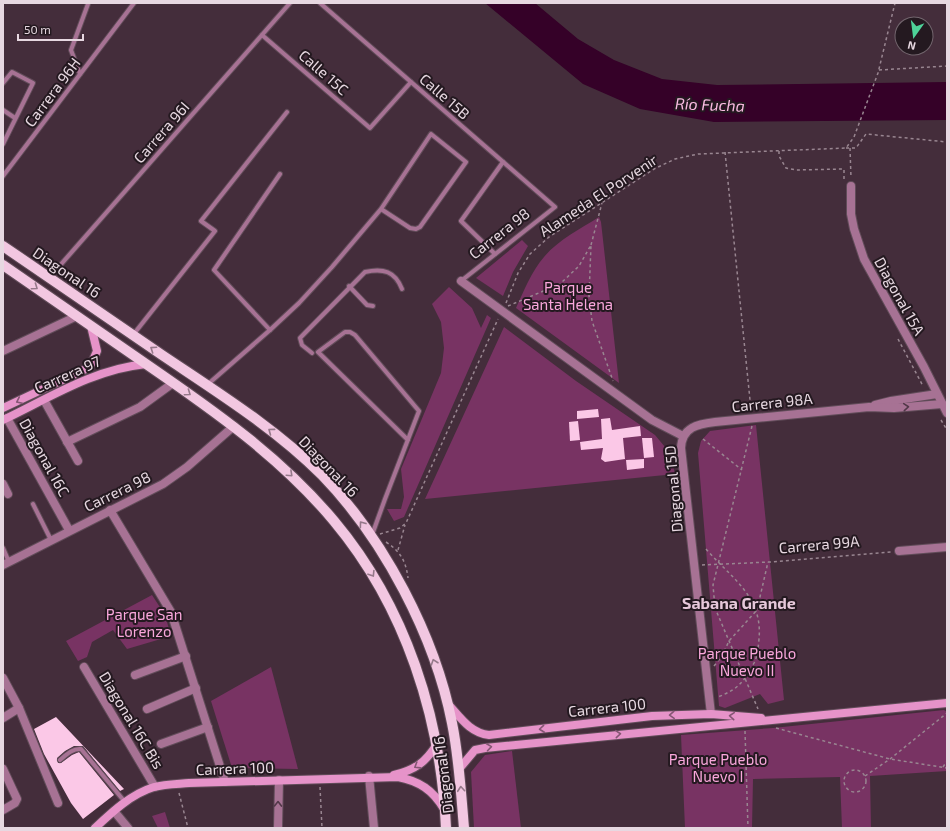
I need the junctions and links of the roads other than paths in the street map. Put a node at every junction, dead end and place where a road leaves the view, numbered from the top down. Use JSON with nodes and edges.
{"nodes":[{"id":1,"x":134,"y":3,"type":"edge"},
{"id":2,"x":290,"y":3,"type":"edge"},
{"id":3,"x":320,"y":3,"type":"edge"},
{"id":4,"x":88,"y":4,"type":"edge"},
{"id":5,"x":262,"y":35,"type":"junction"},
{"id":6,"x":80,"y":74,"type":"junction"},
{"id":7,"x":412,"y":82,"type":"junction"},
{"id":8,"x":3,"y":83,"type":"edge"},
{"id":9,"x":3,"y":110,"type":"edge"},
{"id":10,"x":287,"y":112,"type":"dead end"},
{"id":11,"x":15,"y":118,"type":"junction"},
{"id":12,"x":3,"y":144,"type":"edge"},
{"id":13,"x":503,"y":162,"type":"junction"},
{"id":14,"x":280,"y":174,"type":"dead end"},
{"id":15,"x":3,"y":176,"type":"edge"},
{"id":16,"x":851,"y":186,"type":"road end"},
{"id":17,"x":555,"y":207,"type":"joint"},
{"id":18,"x":381,"y":209,"type":"junction"},
{"id":19,"x":3,"y":246,"type":"edge"},
{"id":20,"x":495,"y":254,"type":"junction"},
{"id":21,"x":3,"y":265,"type":"edge"},
{"id":22,"x":49,"y":278,"type":"junction"},
{"id":23,"x":461,"y":281,"type":"joint"},
{"id":24,"x":349,"y":286,"type":"junction"},
{"id":25,"x":402,"y":288,"type":"dead end"},
{"id":26,"x":373,"y":306,"type":"dead end"},
{"id":27,"x":77,"y":316,"type":"junction"},
{"id":28,"x":90,"y":326,"type":"junction"},
{"id":29,"x":270,"y":330,"type":"junction"},
{"id":30,"x":133,"y":335,"type":"junction"},
{"id":31,"x":5,"y":348,"type":"edge"},
{"id":32,"x":312,"y":353,"type":"dead end"},
{"id":33,"x":146,"y":364,"type":"junction"},
{"id":34,"x":173,"y":383,"type":"junction"},
{"id":35,"x":207,"y":385,"type":"junction"},
{"id":36,"x":938,"y":394,"type":"junction"},
{"id":37,"x":44,"y":400,"type":"junction"},
{"id":38,"x":942,"y":404,"type":"junction"},
{"id":39,"x":869,"y":407,"type":"junction"},
{"id":40,"x":3,"y":408,"type":"edge"},
{"id":41,"x":947,"y":413,"type":"edge"},
{"id":42,"x":5,"y":419,"type":"edge"},
{"id":43,"x":234,"y":426,"type":"junction"},
{"id":44,"x":683,"y":436,"type":"junction"},
{"id":45,"x":408,"y":440,"type":"junction"},
{"id":46,"x":67,"y":442,"type":"junction"},
{"id":47,"x":78,"y":461,"type":"dead end"},
{"id":48,"x":3,"y":484,"type":"edge"},
{"id":49,"x":8,"y":494,"type":"dead end"},
{"id":50,"x":33,"y":504,"type":"dead end"},
{"id":51,"x":110,"y":510,"type":"junction"},
{"id":52,"x":70,"y":530,"type":"junction"},
{"id":53,"x":375,"y":536,"type":"junction"},
{"id":54,"x":51,"y":540,"type":"junction"},
{"id":55,"x":947,"y":546,"type":"edge"},
{"id":56,"x":3,"y":548,"type":"edge"},
{"id":57,"x":899,"y":551,"type":"road end"},
{"id":58,"x":6,"y":564,"type":"edge"},
{"id":59,"x":186,"y":656,"type":"junction"},
{"id":60,"x":84,"y":667,"type":"dead end"},
{"id":61,"x":135,"y":674,"type":"dead end"},
{"id":62,"x":3,"y":678,"type":"edge"},
{"id":63,"x":196,"y":688,"type":"junction"},
{"id":64,"x":448,"y":704,"type":"junction"},
{"id":65,"x":947,"y":704,"type":"edge"},
{"id":66,"x":19,"y":708,"type":"junction"},
{"id":67,"x":147,"y":709,"type":"dead end"},
{"id":68,"x":710,"y":714,"type":"junction"},
{"id":69,"x":3,"y":718,"type":"edge"},
{"id":70,"x":782,"y":720,"type":"junction"},
{"id":71,"x":208,"y":726,"type":"junction"},
{"id":72,"x":568,"y":726,"type":"junction"},
{"id":73,"x":570,"y":739,"type":"junction"},
{"id":74,"x":161,"y":744,"type":"dead end"},
{"id":75,"x":437,"y":744,"type":"junction"},
{"id":76,"x":60,"y":760,"type":"dead end"},
{"id":77,"x":3,"y":769,"type":"edge"},
{"id":78,"x":459,"y":769,"type":"junction"},
{"id":79,"x":369,"y":776,"type":"junction"},
{"id":80,"x":389,"y":776,"type":"junction"},
{"id":81,"x":279,"y":780,"type":"junction"},
{"id":82,"x":225,"y":782,"type":"junction"},
{"id":83,"x":155,"y":787,"type":"junction"},
{"id":84,"x":126,"y":802,"type":"junction"},
{"id":85,"x":58,"y":804,"type":"dead end"},
{"id":86,"x":3,"y":810,"type":"edge"},
{"id":87,"x":114,"y":811,"type":"junction"},
{"id":88,"x":445,"y":812,"type":"junction"},
{"id":89,"x":95,"y":828,"type":"edge"},
{"id":90,"x":128,"y":828,"type":"edge"},
{"id":91,"x":278,"y":828,"type":"edge"},
{"id":92,"x":374,"y":828,"type":"edge"},
{"id":93,"x":446,"y":828,"type":"edge"},
{"id":94,"x":464,"y":828,"type":"edge"}],
"edges":[{"from":1,"to":6,"type":"lane","name":"Carrera 96H"},
{"from":2,"to":5,"type":"lane","name":"Carrera 96I"},
{"from":3,"to":7,"type":"lane","name":"Calle 15B"},
{"from":4,"to":6,"type":"lane"},
{"from":5,"to":7,"type":"lane","name":"Calle 15C"},
{"from":5,"to":22,"type":"lane","name":"Carrera 96I"},
{"from":6,"to":15,"type":"lane","name":"Carrera 96H"},
{"from":7,"to":13,"type":"lane","name":"Calle 15B"},
{"from":8,"to":11,"type":"lane"},
{"from":9,"to":11,"type":"lane"},
{"from":10,"to":30,"type":"lane"},
{"from":11,"to":12,"type":"lane"},
{"from":13,"to":17,"type":"lane","name":"Calle 15B"},
{"from":13,"to":20,"type":"lane"},
{"from":14,"to":29,"type":"lane"},
{"from":16,"to":36,"type":"street","name":"Diagonal 15A"},
{"from":17,"to":20,"type":"lane","name":"Carrera 98"},
{"from":18,"to":18,"type":"lane"},
{"from":18,"to":29,"type":"lane"},
{"from":19,"to":22,"type":"main road","name":"Diagonal 16"},
{"from":20,"to":23,"type":"lane","name":"Carrera 98"},
{"from":21,"to":27,"type":"main road","name":"Diagonal 16","one_way":true},
{"from":22,"to":30,"type":"main road","name":"Diagonal 16"},
{"from":23,"to":44,"type":"street","name":"Diagonal 15D"},
{"from":24,"to":25,"type":"lane"},
{"from":24,"to":26,"type":"lane"},
{"from":24,"to":32,"type":"lane"},
{"from":27,"to":28,"type":"main road","name":"Diagonal 16"},
{"from":27,"to":31,"type":"street"},
{"from":28,"to":33,"type":"main road","name":"Diagonal 16"},
{"from":28,"to":40,"type":"street","name":"Carrera 97","one_way":true},
{"from":29,"to":35,"type":"lane"},
{"from":35,"to":30,"type":"main road","name":"Diagonal 16","one_way":true},
{"from":33,"to":34,"type":"main road","name":"Diagonal 16"},
{"from":33,"to":37,"type":"street","name":"Carrera 97"},
{"from":34,"to":43,"type":"main road","name":"Diagonal 16","one_way":true},
{"from":34,"to":46,"type":"street"},
{"from":53,"to":35,"type":"main road","name":"Diagonal 16","one_way":true},
{"from":36,"to":38,"type":"street","name":"Diagonal 15A"},
{"from":36,"to":39,"type":"street","name":"Carrera 98A"},
{"from":37,"to":42,"type":"street","name":"Carrera 97"},
{"from":37,"to":46,"type":"street"},
{"from":39,"to":38,"type":"street","name":"Carrera 98A","one_way":true},
{"from":38,"to":41,"type":"street","name":"Diagonal 15A"},
{"from":39,"to":44,"type":"street","name":"Carrera 98A"},
{"from":42,"to":52,"type":"street","name":"Diagonal 16C"},
{"from":43,"to":51,"type":"street","name":"Carrera 98"},
{"from":43,"to":75,"type":"main road","name":"Diagonal 16","one_way":true},
{"from":44,"to":68,"type":"street","name":"Diagonal 15D"},
{"from":45,"to":45,"type":"lane"},
{"from":45,"to":53,"type":"lane"},
{"from":46,"to":47,"type":"street"},
{"from":48,"to":49,"type":"street"},
{"from":50,"to":54,"type":"lane"},
{"from":51,"to":52,"type":"street","name":"Carrera 98"},
{"from":51,"to":59,"type":"street"},
{"from":52,"to":54,"type":"street","name":"Carrera 98"},
{"from":64,"to":53,"type":"main road","name":"Diagonal 16","one_way":true},
{"from":54,"to":58,"type":"street","name":"Carrera 98"},
{"from":55,"to":57,"type":"street"},
{"from":56,"to":58,"type":"lane"},
{"from":59,"to":61,"type":"street"},
{"from":59,"to":63,"type":"street"},
{"from":60,"to":83,"type":"street","name":"Diagonal 16C Bis"},
{"from":62,"to":66,"type":"street"},
{"from":63,"to":67,"type":"street"},
{"from":63,"to":71,"type":"street"},
{"from":72,"to":64,"type":"street","name":"Carrera 100","one_way":true},
{"from":64,"to":78,"type":"main road","name":"Diagonal 16"},
{"from":65,"to":70,"type":"street","name":"Carrera 100"},
{"from":66,"to":69,"type":"street"},
{"from":66,"to":85,"type":"street"},
{"from":70,"to":68,"type":"street","name":"Carrera 100","one_way":true},
{"from":68,"to":72,"type":"street","name":"Carrera 100","one_way":true},
{"from":73,"to":70,"type":"street","name":"Carrera 100","one_way":true},
{"from":71,"to":74,"type":"street"},
{"from":71,"to":82,"type":"street"},
{"from":72,"to":73,"type":"street"},
{"from":78,"to":73,"type":"street","name":"Carrera 100","one_way":true},
{"from":75,"to":80,"type":"street","name":"Carrera 100","one_way":true},
{"from":75,"to":88,"type":"main road","name":"Diagonal 16"},
{"from":76,"to":84,"type":"lane"},
{"from":77,"to":86,"type":"street"},
{"from":94,"to":78,"type":"main road","name":"Diagonal 16","one_way":true},
{"from":79,"to":80,"type":"street","name":"Carrera 100"},
{"from":79,"to":81,"type":"street","name":"Carrera 100"},
{"from":79,"to":92,"type":"street"},
{"from":80,"to":88,"type":"street","name":"Carrera 100"},
{"from":81,"to":82,"type":"street","name":"Carrera 100"},
{"from":91,"to":81,"type":"street","one_way":true},
{"from":82,"to":83,"type":"street","name":"Carrera 100"},
{"from":83,"to":84,"type":"street","name":"Carrera 100"},
{"from":84,"to":87,"type":"street","name":"Carrera 100"},
{"from":87,"to":89,"type":"street","name":"Carrera 100"},
{"from":87,"to":90,"type":"street"},
{"from":88,"to":93,"type":"main road","name":"Diagonal 16"}]}
